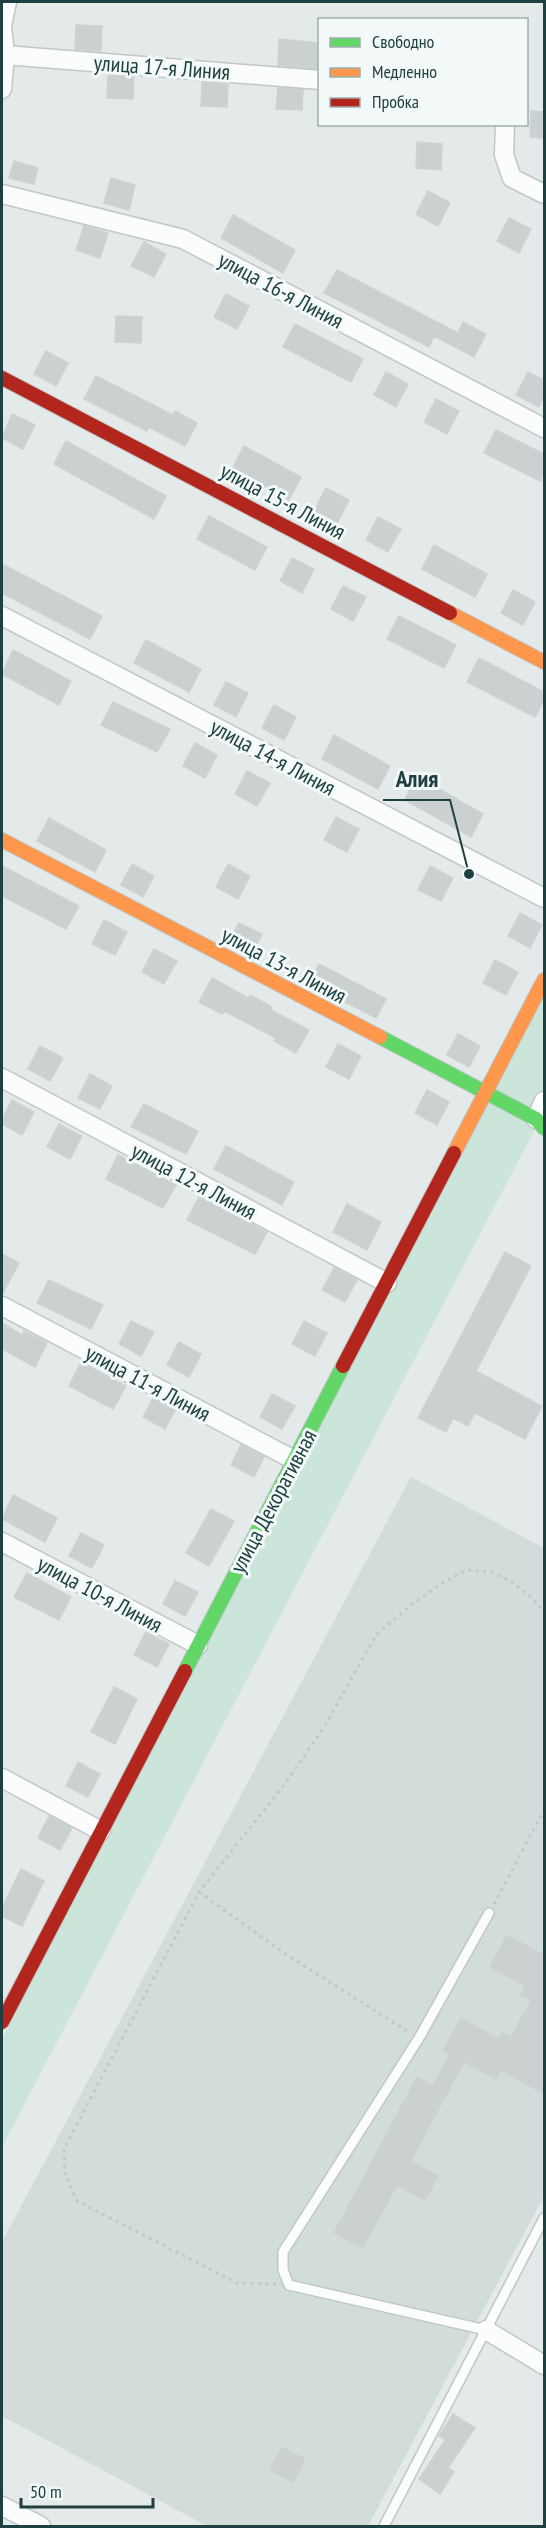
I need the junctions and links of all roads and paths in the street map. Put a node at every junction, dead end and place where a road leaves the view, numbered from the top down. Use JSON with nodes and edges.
{"nodes":[{"id":1,"x":7,"y":2,"type":"edge"},
{"id":2,"x":5,"y":55,"type":"junction"},
{"id":3,"x":318,"y":80,"type":"edge"},
{"id":4,"x":2,"y":89,"type":"edge"},
{"id":5,"x":505,"y":126,"type":"edge"},
{"id":6,"x":2,"y":194,"type":"edge"},
{"id":7,"x":544,"y":194,"type":"edge"},
{"id":8,"x":2,"y":378,"type":"edge"},
{"id":9,"x":544,"y":428,"type":"edge"},
{"id":10,"x":2,"y":616,"type":"edge"},
{"id":11,"x":544,"y":662,"type":"edge"},
{"id":12,"x":2,"y":840,"type":"edge"},
{"id":13,"x":544,"y":898,"type":"edge"},
{"id":14,"x":544,"y":980,"type":"edge"},
{"id":15,"x":2,"y":1078,"type":"edge"},
{"id":16,"x":485,"y":1094,"type":"junction"},
{"id":17,"x":544,"y":1101,"type":"edge"},
{"id":18,"x":540,"y":1124,"type":"edge"},
{"id":19,"x":387,"y":1283,"type":"junction"},
{"id":20,"x":2,"y":1306,"type":"edge"},
{"id":21,"x":294,"y":1460,"type":"junction"},
{"id":22,"x":2,"y":1542,"type":"edge"},
{"id":23,"x":544,"y":1612,"type":"edge"},
{"id":24,"x":198,"y":1645,"type":"junction"},
{"id":25,"x":2,"y":1778,"type":"edge"},
{"id":26,"x":544,"y":1810,"type":"edge"},
{"id":27,"x":101,"y":1831,"type":"junction"},
{"id":28,"x":199,"y":1892,"type":"junction"},
{"id":29,"x":489,"y":1913,"type":"joint"},
{"id":30,"x":3,"y":2014,"type":"edge"},
{"id":31,"x":419,"y":2038,"type":"junction"},
{"id":32,"x":544,"y":2218,"type":"edge"},
{"id":33,"x":289,"y":2285,"type":"junction"},
{"id":34,"x":486,"y":2330,"type":"junction"},
{"id":35,"x":544,"y":2365,"type":"edge"},
{"id":36,"x":2,"y":2506,"type":"edge"},
{"id":37,"x":41,"y":2526,"type":"edge"},
{"id":38,"x":384,"y":2526,"type":"edge"}],
"edges":[{"from":1,"to":2,"type":"street"},
{"from":2,"to":3,"type":"street","name":"улица 17-я Линия"},
{"from":2,"to":4,"type":"street"},
{"from":5,"to":7,"type":"street"},
{"from":6,"to":9,"type":"street","name":"улица 16-я Линия"},
{"from":8,"to":11,"type":"street","name":"улица 15-я Линия"},
{"from":10,"to":13,"type":"street","name":"улица 14-я Линия"},
{"from":12,"to":16,"type":"street","name":"улица 13-я Линия"},
{"from":14,"to":16,"type":"street","name":"улица Декоративная"},
{"from":15,"to":19,"type":"street","name":"улица 12-я Линия"},
{"from":16,"to":18,"type":"street","name":"улица 13-я Линия"},
{"from":16,"to":19,"type":"street","name":"улица Декоративная"},
{"from":17,"to":18,"type":"street"},
{"from":19,"to":21,"type":"street","name":"улица Декоративная"},
{"from":20,"to":21,"type":"street","name":"улица 11-я Линия"},
{"from":21,"to":24,"type":"street","name":"улица Декоративная"},
{"from":22,"to":24,"type":"street","name":"улица 10-я Линия"},
{"from":23,"to":28,"type":"path"},
{"from":24,"to":27,"type":"street","name":"улица Декоративная"},
{"from":25,"to":27,"type":"street"},
{"from":26,"to":29,"type":"path"},
{"from":27,"to":30,"type":"street","name":"улица Декоративная"},
{"from":28,"to":31,"type":"path"},
{"from":28,"to":33,"type":"path"},
{"from":29,"to":31,"type":"lane"},
{"from":31,"to":33,"type":"lane"},
{"from":32,"to":34,"type":"lane"},
{"from":33,"to":34,"type":"lane"},
{"from":34,"to":35,"type":"street"},
{"from":34,"to":38,"type":"lane"},
{"from":36,"to":37,"type":"street"}]}
